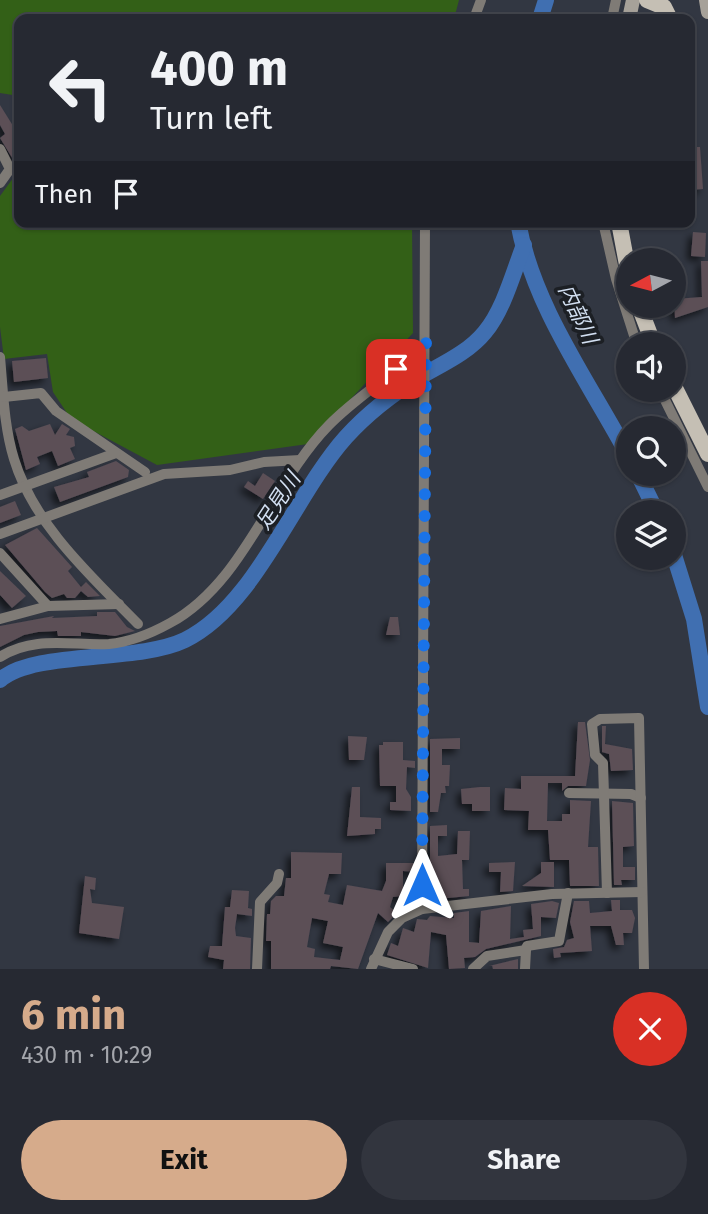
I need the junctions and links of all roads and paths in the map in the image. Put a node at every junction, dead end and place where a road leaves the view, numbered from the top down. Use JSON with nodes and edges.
{"nodes":[{"id":1,"x":647,"y":0,"type":"edge"},
{"id":2,"x":706,"y":0,"type":"edge"},
{"id":3,"x":708,"y":12,"type":"edge"},
{"id":4,"x":668,"y":14,"type":"edge"},
{"id":5,"x":0,"y":149,"type":"edge"},
{"id":6,"x":0,"y":183,"type":"edge"},
{"id":7,"x":425,"y":228,"type":"edge"},
{"id":8,"x":604,"y":228,"type":"edge"},
{"id":9,"x":620,"y":228,"type":"edge"},
{"id":10,"x":624,"y":248,"type":"edge"},
{"id":11,"x":633,"y":332,"type":"edge"},
{"id":12,"x":426,"y":344,"type":"junction"},
{"id":13,"x":0,"y":358,"type":"edge"},
{"id":14,"x":4,"y":397,"type":"junction"},
{"id":15,"x":666,"y":402,"type":"edge"},
{"id":16,"x":682,"y":402,"type":"edge"},
{"id":17,"x":116,"y":453,"type":"junction"},
{"id":18,"x":708,"y":454,"type":"edge"},
{"id":19,"x":300,"y":460,"type":"junction"},
{"id":20,"x":145,"y":472,"type":"dead end"},
{"id":21,"x":24,"y":486,"type":"junction"},
{"id":22,"x":708,"y":487,"type":"edge"},
{"id":23,"x":0,"y":495,"type":"edge"},
{"id":24,"x":42,"y":519,"type":"junction"},
{"id":25,"x":0,"y":534,"type":"edge"},
{"id":26,"x":0,"y":553,"type":"edge"},
{"id":27,"x":119,"y":604,"type":"junction"},
{"id":28,"x":48,"y":606,"type":"junction"},
{"id":29,"x":0,"y":619,"type":"edge"},
{"id":30,"x":138,"y":624,"type":"dead end"},
{"id":31,"x":0,"y":657,"type":"edge"},
{"id":32,"x":569,"y":793,"type":"dead end"},
{"id":33,"x":604,"y":794,"type":"junction"},
{"id":34,"x":641,"y":798,"type":"junction"},
{"id":35,"x":279,"y":874,"type":"dead end"},
{"id":36,"x":642,"y":892,"type":"junction"},
{"id":37,"x":568,"y":893,"type":"junction"},
{"id":38,"x":607,"y":893,"type":"junction"},
{"id":39,"x":422,"y":909,"type":"junction"},
{"id":40,"x":525,"y":951,"type":"junction"},
{"id":41,"x":372,"y":964,"type":"edge"},
{"id":42,"x":257,"y":969,"type":"edge"},
{"id":43,"x":413,"y":969,"type":"edge"},
{"id":44,"x":473,"y":969,"type":"edge"},
{"id":45,"x":525,"y":969,"type":"edge"},
{"id":46,"x":644,"y":969,"type":"edge"}],
"edges":[{"from":1,"to":4,"type":"main road"},
{"from":2,"to":3,"type":"main road"},
{"from":5,"to":6,"type":"street"},
{"from":7,"to":12,"type":"street"},
{"from":8,"to":11,"type":"street"},
{"from":9,"to":10,"type":"main road"},
{"from":12,"to":19,"type":"street"},
{"from":12,"to":39,"type":"street"},
{"from":13,"to":14,"type":"street"},
{"from":14,"to":17,"type":"street"},
{"from":14,"to":21,"type":"street"},
{"from":15,"to":22,"type":"street"},
{"from":16,"to":18,"type":"main road"},
{"from":17,"to":20,"type":"street"},
{"from":17,"to":21,"type":"street"},
{"from":19,"to":24,"type":"street"},
{"from":19,"to":31,"type":"street"},
{"from":21,"to":23,"type":"street"},
{"from":21,"to":24,"type":"street"},
{"from":24,"to":25,"type":"street"},
{"from":24,"to":27,"type":"street"},
{"from":26,"to":28,"type":"street"},
{"from":27,"to":28,"type":"street"},
{"from":27,"to":30,"type":"street"},
{"from":28,"to":29,"type":"street"},
{"from":32,"to":33,"type":"street"},
{"from":33,"to":34,"type":"street"},
{"from":33,"to":34,"type":"street"},
{"from":33,"to":38,"type":"street"},
{"from":34,"to":36,"type":"street"},
{"from":35,"to":42,"type":"street"},
{"from":36,"to":38,"type":"street"},
{"from":36,"to":46,"type":"street"},
{"from":37,"to":38,"type":"street"},
{"from":37,"to":39,"type":"street"},
{"from":37,"to":40,"type":"street"},
{"from":39,"to":41,"type":"street"},
{"from":40,"to":44,"type":"street"},
{"from":40,"to":45,"type":"street"},
{"from":41,"to":43,"type":"street"}]}
